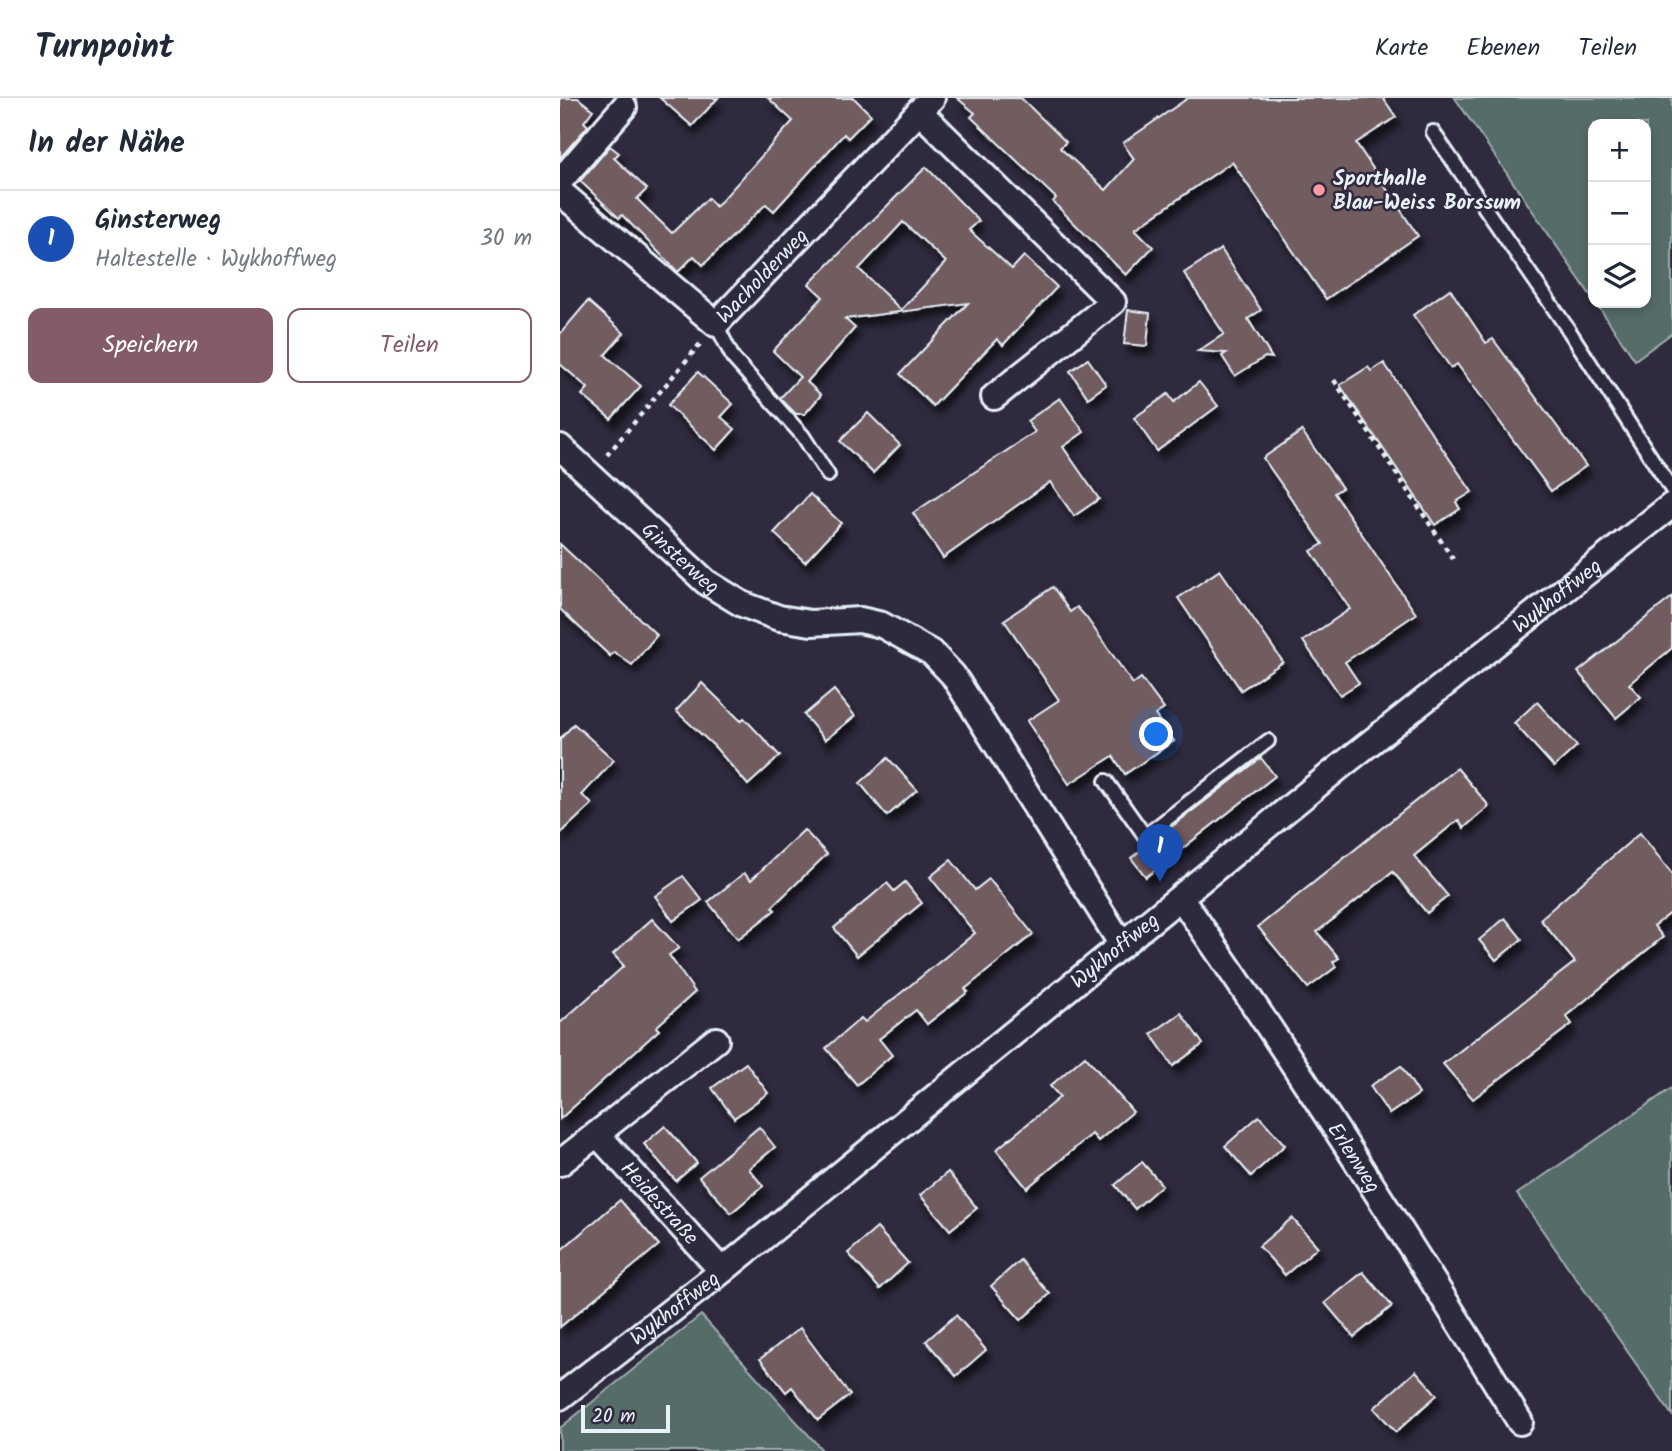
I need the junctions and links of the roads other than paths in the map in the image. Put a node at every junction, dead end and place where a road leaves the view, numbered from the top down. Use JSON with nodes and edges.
{"nodes":[{"id":1,"x":926,"y":105,"type":"edge"},
{"id":2,"x":624,"y":107,"type":"dead end"},
{"id":3,"x":1433,"y":132,"type":"dead end"},
{"id":4,"x":560,"y":181,"type":"edge"},
{"id":5,"x":560,"y":192,"type":"edge"},
{"id":6,"x":716,"y":324,"type":"junction"},
{"id":7,"x":994,"y":397,"type":"dead end"},
{"id":8,"x":560,"y":447,"type":"edge"},
{"id":9,"x":828,"y":475,"type":"dead end"},
{"id":10,"x":1671,"y":505,"type":"edge"},
{"id":11,"x":1268,"y":741,"type":"dead end"},
{"id":12,"x":1106,"y":781,"type":"dead end"},
{"id":13,"x":1181,"y":898,"type":"junction"},
{"id":14,"x":1122,"y":945,"type":"junction"},
{"id":15,"x":716,"y":1040,"type":"dead end"},
{"id":16,"x":597,"y":1134,"type":"junction"},
{"id":17,"x":560,"y":1163,"type":"edge"},
{"id":18,"x":722,"y":1271,"type":"junction"},
{"id":19,"x":560,"y":1397,"type":"edge"},
{"id":20,"x":1520,"y":1422,"type":"dead end"}],
"edges":[{"from":1,"to":6,"type":"street","name":"Wacholderweg"},
{"from":1,"to":7,"type":"street","name":"Wacholderweg"},
{"from":2,"to":4,"type":"street"},
{"from":3,"to":10,"type":"lane"},
{"from":5,"to":6,"type":"street","name":"Wacholderweg"},
{"from":6,"to":9,"type":"lane"},
{"from":8,"to":14,"type":"street","name":"Ginsterweg"},
{"from":10,"to":13,"type":"street","name":"Wykhoffweg"},
{"from":11,"to":12,"type":"lane"},
{"from":13,"to":14,"type":"street","name":"Wykhoffweg"},
{"from":13,"to":20,"type":"street","name":"Erlenweg"},
{"from":14,"to":18,"type":"street","name":"Wykhoffweg"},
{"from":15,"to":16,"type":"street"},
{"from":16,"to":17,"type":"street"},
{"from":16,"to":18,"type":"street","name":"Heidestraße"},
{"from":18,"to":19,"type":"street","name":"Wykhoffweg"}]}
